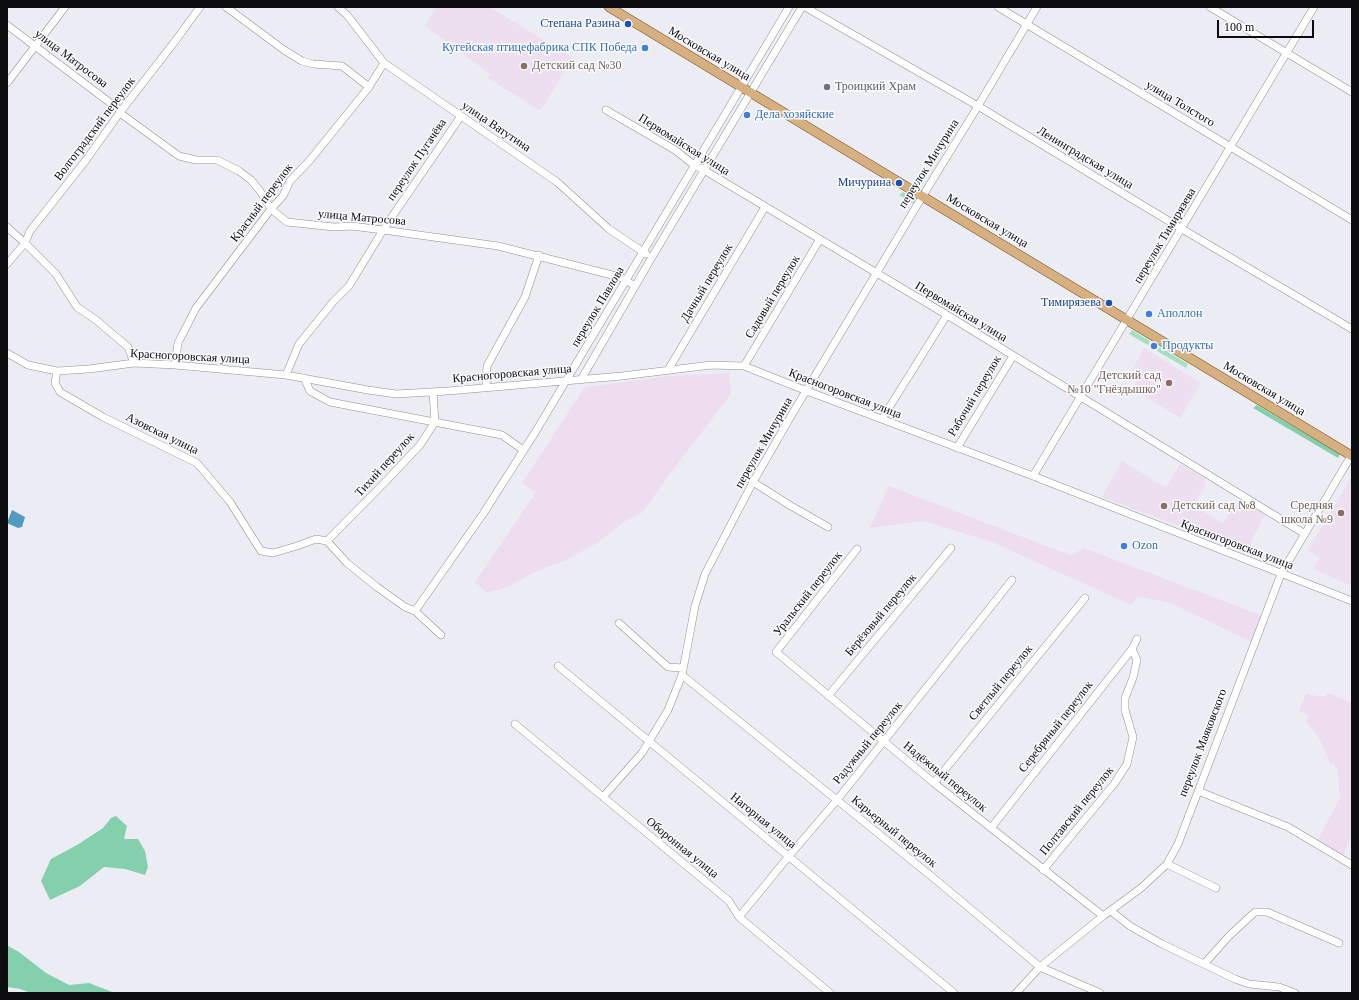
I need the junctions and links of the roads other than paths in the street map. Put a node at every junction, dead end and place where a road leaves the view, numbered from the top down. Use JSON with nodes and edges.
{"nodes":[{"id":1,"x":65,"y":7,"type":"edge"},
{"id":2,"x":200,"y":7,"type":"edge"},
{"id":3,"x":226,"y":7,"type":"edge"},
{"id":4,"x":338,"y":7,"type":"edge"},
{"id":5,"x":609,"y":7,"type":"edge"},
{"id":6,"x":789,"y":7,"type":"edge"},
{"id":7,"x":803,"y":7,"type":"edge"},
{"id":8,"x":998,"y":7,"type":"edge"},
{"id":9,"x":1037,"y":7,"type":"edge"},
{"id":10,"x":1210,"y":7,"type":"edge"},
{"id":11,"x":1314,"y":7,"type":"edge"},
{"id":12,"x":7,"y":25,"type":"edge"},
{"id":13,"x":1027,"y":25,"type":"junction"},
{"id":14,"x":35,"y":45,"type":"junction"},
{"id":15,"x":1286,"y":53,"type":"junction"},
{"id":16,"x":384,"y":63,"type":"junction"},
{"id":17,"x":7,"y":83,"type":"edge"},
{"id":18,"x":369,"y":87,"type":"junction"},
{"id":19,"x":740,"y":87,"type":"junction"},
{"id":20,"x":1352,"y":92,"type":"edge"},
{"id":21,"x":750,"y":93,"type":"junction"},
{"id":22,"x":978,"y":106,"type":"junction"},
{"id":23,"x":606,"y":110,"type":"dead end"},
{"id":24,"x":120,"y":112,"type":"junction"},
{"id":25,"x":460,"y":116,"type":"junction"},
{"id":26,"x":1230,"y":147,"type":"junction"},
{"id":27,"x":694,"y":165,"type":"junction"},
{"id":28,"x":704,"y":170,"type":"junction"},
{"id":29,"x":922,"y":196,"type":"junction"},
{"id":30,"x":765,"y":207,"type":"junction"},
{"id":31,"x":271,"y":209,"type":"junction"},
{"id":32,"x":1352,"y":220,"type":"edge"},
{"id":33,"x":7,"y":227,"type":"edge"},
{"id":34,"x":1182,"y":229,"type":"junction"},
{"id":35,"x":384,"y":230,"type":"junction"},
{"id":36,"x":820,"y":240,"type":"junction"},
{"id":37,"x":25,"y":243,"type":"junction"},
{"id":38,"x":643,"y":252,"type":"junction"},
{"id":39,"x":539,"y":255,"type":"junction"},
{"id":40,"x":652,"y":257,"type":"junction"},
{"id":41,"x":7,"y":264,"type":"edge"},
{"id":42,"x":876,"y":273,"type":"junction"},
{"id":43,"x":626,"y":281,"type":"junction"},
{"id":44,"x":635,"y":286,"type":"junction"},
{"id":45,"x":947,"y":315,"type":"junction"},
{"id":46,"x":1128,"y":320,"type":"junction"},
{"id":47,"x":1352,"y":329,"type":"edge"},
{"id":48,"x":7,"y":353,"type":"edge"},
{"id":49,"x":1013,"y":356,"type":"junction"},
{"id":50,"x":134,"y":363,"type":"junction"},
{"id":51,"x":176,"y":365,"type":"junction"},
{"id":52,"x":744,"y":366,"type":"junction"},
{"id":53,"x":668,"y":370,"type":"junction"},
{"id":54,"x":57,"y":371,"type":"junction"},
{"id":55,"x":286,"y":375,"type":"junction"},
{"id":56,"x":304,"y":378,"type":"junction"},
{"id":57,"x":582,"y":378,"type":"junction"},
{"id":58,"x":567,"y":380,"type":"junction"},
{"id":59,"x":486,"y":387,"type":"junction"},
{"id":60,"x":807,"y":391,"type":"junction"},
{"id":61,"x":433,"y":392,"type":"junction"},
{"id":62,"x":1081,"y":397,"type":"junction"},
{"id":63,"x":882,"y":419,"type":"junction"},
{"id":64,"x":435,"y":422,"type":"junction"},
{"id":65,"x":957,"y":448,"type":"junction"},
{"id":66,"x":523,"y":450,"type":"junction"},
{"id":67,"x":1352,"y":456,"type":"edge"},
{"id":68,"x":1033,"y":476,"type":"junction"},
{"id":69,"x":753,"y":482,"type":"junction"},
{"id":70,"x":828,"y":527,"type":"dead end"},
{"id":71,"x":1305,"y":534,"type":"junction"},
{"id":72,"x":327,"y":541,"type":"junction"},
{"id":73,"x":951,"y":548,"type":"dead end"},
{"id":74,"x":857,"y":549,"type":"dead end"},
{"id":75,"x":1281,"y":574,"type":"junction"},
{"id":76,"x":1012,"y":580,"type":"dead end"},
{"id":77,"x":1085,"y":598,"type":"dead end"},
{"id":78,"x":1352,"y":601,"type":"edge"},
{"id":79,"x":416,"y":611,"type":"junction"},
{"id":80,"x":619,"y":623,"type":"dead end"},
{"id":81,"x":441,"y":636,"type":"dead end"},
{"id":82,"x":1137,"y":639,"type":"dead end"},
{"id":83,"x":1132,"y":649,"type":"junction"},
{"id":84,"x":776,"y":652,"type":"joint"},
{"id":85,"x":558,"y":666,"type":"dead end"},
{"id":86,"x":682,"y":672,"type":"junction"},
{"id":87,"x":828,"y":696,"type":"junction"},
{"id":88,"x":515,"y":724,"type":"dead end"},
{"id":89,"x":883,"y":741,"type":"junction"},
{"id":90,"x":649,"y":742,"type":"junction"},
{"id":91,"x":934,"y":783,"type":"junction"},
{"id":92,"x":1198,"y":791,"type":"junction"},
{"id":93,"x":603,"y":797,"type":"junction"},
{"id":94,"x":837,"y":800,"type":"junction"},
{"id":95,"x":991,"y":828,"type":"junction"},
{"id":96,"x":789,"y":856,"type":"junction"},
{"id":97,"x":1167,"y":864,"type":"junction"},
{"id":98,"x":1352,"y":864,"type":"edge"},
{"id":99,"x":1043,"y":870,"type":"junction"},
{"id":100,"x":1216,"y":888,"type":"dead end"},
{"id":101,"x":1111,"y":911,"type":"junction"},
{"id":102,"x":1103,"y":916,"type":"junction"},
{"id":103,"x":739,"y":917,"type":"junction"},
{"id":104,"x":1338,"y":943,"type":"dead end"},
{"id":105,"x":1204,"y":964,"type":"junction"},
{"id":106,"x":1040,"y":967,"type":"junction"},
{"id":107,"x":830,"y":993,"type":"edge"},
{"id":108,"x":954,"y":993,"type":"edge"},
{"id":109,"x":1016,"y":993,"type":"edge"},
{"id":110,"x":1100,"y":993,"type":"edge"},
{"id":111,"x":1295,"y":993,"type":"edge"}],
"edges":[{"from":1,"to":14,"type":"street"},
{"from":2,"to":24,"type":"street","name":"Волгоградский переулок"},
{"from":3,"to":18,"type":"street"},
{"from":4,"to":16,"type":"street","name":"улица Ватутина"},
{"from":5,"to":19,"type":"main road","name":"Московская улица"},
{"from":6,"to":19,"type":"street","name":"переулок Павлова"},
{"from":7,"to":21,"type":"street","name":"переулок Павлова"},
{"from":7,"to":22,"type":"street","name":"Ленинградская улица"},
{"from":8,"to":13,"type":"street","name":"улица Толстого"},
{"from":9,"to":13,"type":"street","name":"переулок Мичурина"},
{"from":10,"to":15,"type":"street"},
{"from":11,"to":15,"type":"street","name":"переулок Тимирязева"},
{"from":12,"to":14,"type":"street","name":"улица Матросова"},
{"from":13,"to":22,"type":"street","name":"переулок Мичурина"},
{"from":13,"to":26,"type":"street","name":"улица Толстого"},
{"from":14,"to":17,"type":"street"},
{"from":14,"to":24,"type":"street","name":"улица Матросова"},
{"from":15,"to":20,"type":"street"},
{"from":15,"to":26,"type":"street","name":"переулок Тимирязева"},
{"from":16,"to":18,"type":"street","name":"Красный переулок"},
{"from":16,"to":25,"type":"street","name":"улица Ватутина"},
{"from":18,"to":31,"type":"street","name":"Красный переулок"},
{"from":19,"to":21,"type":"main road","name":"Московская улица"},
{"from":19,"to":27,"type":"street","name":"переулок Павлова"},
{"from":21,"to":28,"type":"street","name":"переулок Павлова"},
{"from":21,"to":29,"type":"main road","name":"Московская улица"},
{"from":22,"to":29,"type":"street","name":"переулок Мичурина"},
{"from":22,"to":34,"type":"street","name":"Ленинградская улица"},
{"from":23,"to":27,"type":"street","name":"Первомайская улица"},
{"from":24,"to":31,"type":"street","name":"улица Матросова"},
{"from":24,"to":37,"type":"street","name":"Волгоградский переулок"},
{"from":25,"to":35,"type":"street","name":"переулок Пугачёва"},
{"from":25,"to":38,"type":"street","name":"улица Ватутина"},
{"from":26,"to":32,"type":"street","name":"улица Толстого"},
{"from":26,"to":34,"type":"street","name":"переулок Тимирязева"},
{"from":27,"to":28,"type":"street","name":"Первомайская улица"},
{"from":27,"to":38,"type":"street","name":"переулок Павлова"},
{"from":28,"to":30,"type":"street","name":"Первомайская улица"},
{"from":28,"to":40,"type":"street","name":"переулок Павлова"},
{"from":29,"to":42,"type":"street","name":"переулок Мичурина"},
{"from":29,"to":46,"type":"main road","name":"Московская улица"},
{"from":30,"to":36,"type":"street","name":"Первомайская улица"},
{"from":30,"to":53,"type":"street","name":"Дачный переулок"},
{"from":31,"to":35,"type":"street","name":"улица Матросова"},
{"from":31,"to":51,"type":"street","name":"Красный переулок"},
{"from":33,"to":37,"type":"street"},
{"from":34,"to":46,"type":"street","name":"переулок Тимирязева"},
{"from":34,"to":47,"type":"street","name":"Ленинградская улица"},
{"from":35,"to":39,"type":"street","name":"улица Матросова"},
{"from":35,"to":55,"type":"street","name":"переулок Пугачёва"},
{"from":36,"to":42,"type":"street","name":"Первомайская улица"},
{"from":36,"to":52,"type":"street","name":"Садовый переулок"},
{"from":37,"to":41,"type":"street","name":"Волгоградский переулок"},
{"from":37,"to":50,"type":"street"},
{"from":38,"to":40,"type":"street","name":"улица Ватутина"},
{"from":38,"to":43,"type":"street","name":"переулок Павлова"},
{"from":39,"to":43,"type":"street","name":"улица Матросова"},
{"from":39,"to":59,"type":"street"},
{"from":40,"to":44,"type":"street","name":"переулок Павлова"},
{"from":42,"to":45,"type":"street","name":"Первомайская улица"},
{"from":42,"to":60,"type":"street","name":"переулок Мичурина"},
{"from":43,"to":44,"type":"street","name":"улица Матросова"},
{"from":43,"to":58,"type":"street","name":"переулок Павлова"},
{"from":44,"to":57,"type":"street","name":"переулок Павлова"},
{"from":45,"to":49,"type":"street","name":"Первомайская улица"},
{"from":45,"to":63,"type":"street"},
{"from":46,"to":62,"type":"street","name":"переулок Тимирязева"},
{"from":46,"to":67,"type":"main road","name":"Московская улица"},
{"from":48,"to":54,"type":"street","name":"Красногоровская улица"},
{"from":49,"to":62,"type":"street","name":"Первомайская улица"},
{"from":49,"to":65,"type":"street","name":"Рабочий переулок"},
{"from":50,"to":51,"type":"street","name":"Красногоровская улица"},
{"from":50,"to":54,"type":"street","name":"Красногоровская улица"},
{"from":51,"to":55,"type":"street","name":"Красногоровская улица"},
{"from":52,"to":53,"type":"street","name":"Красногоровская улица"},
{"from":52,"to":60,"type":"street","name":"Красногоровская улица"},
{"from":53,"to":57,"type":"street","name":"Красногоровская улица"},
{"from":54,"to":72,"type":"street","name":"Азовская улица"},
{"from":55,"to":56,"type":"street","name":"Красногоровская улица"},
{"from":56,"to":61,"type":"street","name":"Красногоровская улица"},
{"from":56,"to":64,"type":"street"},
{"from":57,"to":58,"type":"street","name":"Красногоровская улица"},
{"from":58,"to":59,"type":"street","name":"Красногоровская улица"},
{"from":58,"to":66,"type":"street","name":"переулок Павлова"},
{"from":59,"to":61,"type":"street","name":"Красногоровская улица"},
{"from":60,"to":63,"type":"street","name":"Красногоровская улица"},
{"from":60,"to":69,"type":"street","name":"переулок Мичурина"},
{"from":61,"to":64,"type":"street"},
{"from":62,"to":68,"type":"street","name":"переулок Тимирязева"},
{"from":62,"to":71,"type":"street","name":"Первомайская улица"},
{"from":63,"to":65,"type":"street","name":"Красногоровская улица"},
{"from":64,"to":66,"type":"street"},
{"from":64,"to":72,"type":"street","name":"Тихий переулок"},
{"from":65,"to":68,"type":"street","name":"Красногоровская улица"},
{"from":66,"to":79,"type":"street","name":"переулок Павлова"},
{"from":67,"to":71,"type":"street","name":"переулок Маяковского"},
{"from":68,"to":75,"type":"street","name":"Красногоровская улица"},
{"from":69,"to":70,"type":"street"},
{"from":69,"to":86,"type":"street","name":"переулок Мичурина"},
{"from":71,"to":75,"type":"street","name":"переулок Маяковского"},
{"from":72,"to":79,"type":"street"},
{"from":73,"to":87,"type":"street","name":"Берёзовый переулок"},
{"from":74,"to":84,"type":"street","name":"Уральский переулок"},
{"from":75,"to":78,"type":"street","name":"Красногоровская улица"},
{"from":75,"to":92,"type":"street","name":"переулок Маяковского"},
{"from":76,"to":89,"type":"street","name":"Радужный переулок"},
{"from":77,"to":91,"type":"street","name":"Светлый переулок"},
{"from":79,"to":81,"type":"street"},
{"from":80,"to":86,"type":"street","name":"Карьерный переулок"},
{"from":82,"to":83,"type":"street","name":"Серебряный переулок"},
{"from":83,"to":95,"type":"street","name":"Серебряный переулок"},
{"from":83,"to":99,"type":"street","name":"Полтавский переулок"},
{"from":84,"to":87,"type":"street","name":"Надёжный переулок"},
{"from":85,"to":90,"type":"street","name":"Нагорная улица"},
{"from":86,"to":90,"type":"street","name":"переулок Мичурина"},
{"from":86,"to":94,"type":"street","name":"Карьерный переулок"},
{"from":87,"to":89,"type":"street","name":"Надёжный переулок"},
{"from":88,"to":93,"type":"street","name":"Оборонная улица"},
{"from":89,"to":91,"type":"street","name":"Надёжный переулок"},
{"from":89,"to":94,"type":"street","name":"Радужный переулок"},
{"from":90,"to":93,"type":"street","name":"переулок Мичурина"},
{"from":90,"to":96,"type":"street","name":"Нагорная улица"},
{"from":91,"to":95,"type":"street","name":"Надёжный переулок"},
{"from":92,"to":97,"type":"street","name":"переулок Маяковского"},
{"from":92,"to":98,"type":"street"},
{"from":93,"to":103,"type":"street","name":"Оборонная улица"},
{"from":94,"to":96,"type":"street","name":"Радужный переулок"},
{"from":94,"to":106,"type":"street","name":"Карьерный переулок"},
{"from":95,"to":99,"type":"street","name":"Надёжный переулок"},
{"from":96,"to":103,"type":"street","name":"Радужный переулок"},
{"from":96,"to":108,"type":"street","name":"Нагорная улица"},
{"from":97,"to":100,"type":"street"},
{"from":97,"to":101,"type":"street","name":"переулок Маяковского"},
{"from":99,"to":102,"type":"street","name":"Надёжный переулок"},
{"from":101,"to":102,"type":"street","name":"переулок Маяковского"},
{"from":101,"to":105,"type":"street"},
{"from":102,"to":106,"type":"street","name":"переулок Маяковского"},
{"from":103,"to":107,"type":"street","name":"Оборонная улица"},
{"from":104,"to":105,"type":"street"},
{"from":105,"to":111,"type":"street"},
{"from":106,"to":109,"type":"street","name":"переулок Маяковского"},
{"from":106,"to":110,"type":"street","name":"Карьерный переулок"}]}
